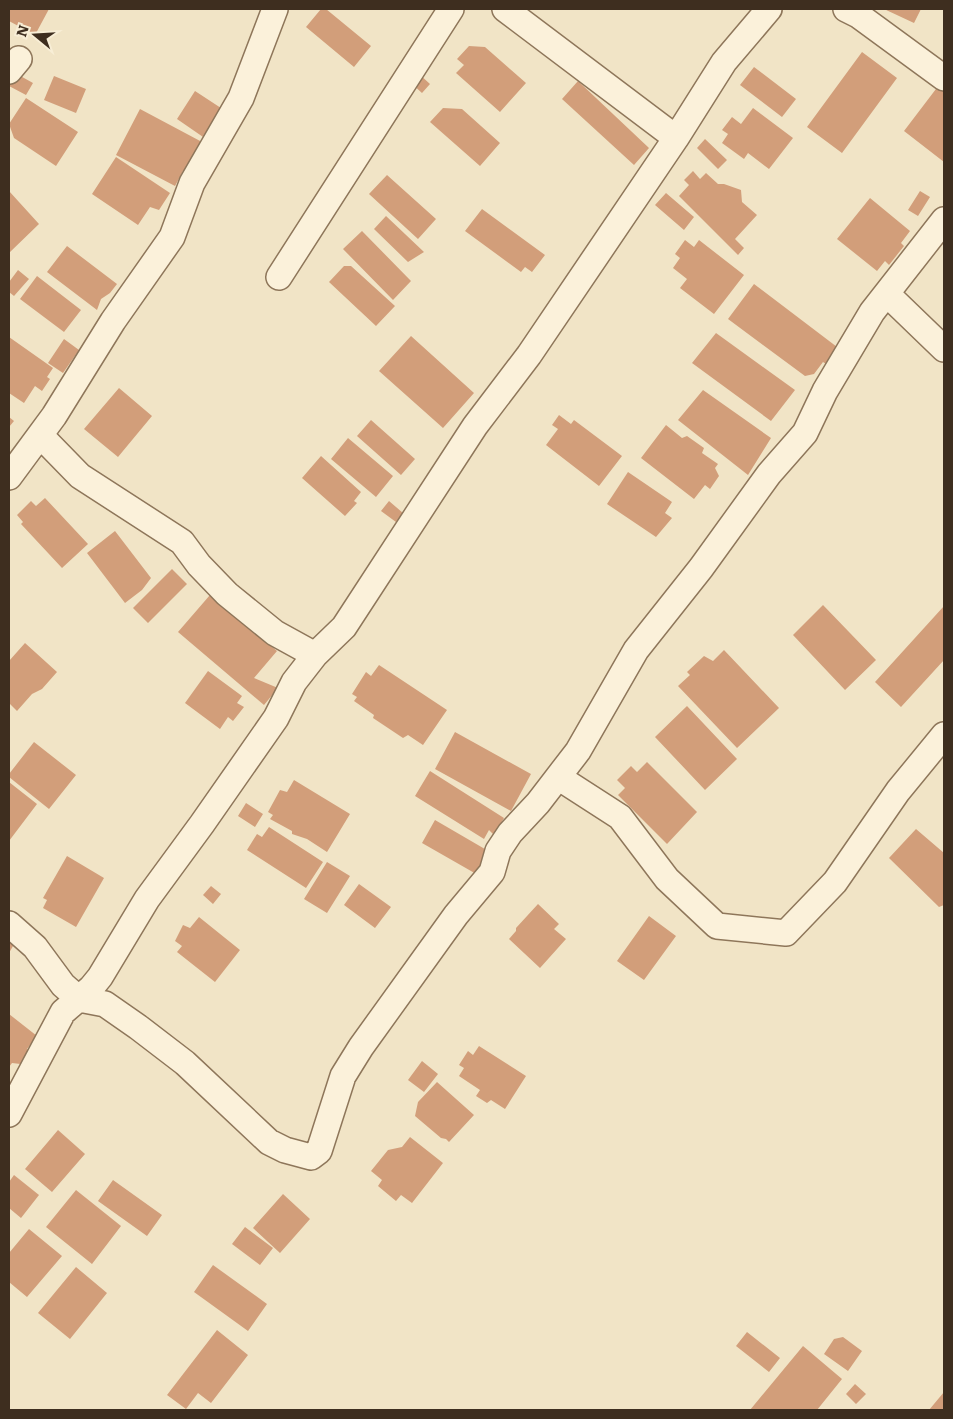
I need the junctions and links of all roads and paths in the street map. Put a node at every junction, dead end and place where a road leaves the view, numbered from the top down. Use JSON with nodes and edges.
{"nodes":[{"id":1,"x":275,"y":9,"type":"edge"},
{"id":2,"x":451,"y":9,"type":"edge"},
{"id":3,"x":505,"y":9,"type":"edge"},
{"id":4,"x":769,"y":9,"type":"edge"},
{"id":5,"x":846,"y":9,"type":"edge"},
{"id":6,"x":944,"y":78,"type":"edge"},
{"id":7,"x":676,"y":138,"type":"junction"},
{"id":8,"x":944,"y":220,"type":"edge"},
{"id":9,"x":279,"y":277,"type":"dead end"},
{"id":10,"x":886,"y":294,"type":"junction"},
{"id":11,"x":944,"y":350,"type":"edge"},
{"id":12,"x":40,"y":435,"type":"junction"},
{"id":13,"x":9,"y":478,"type":"edge"},
{"id":14,"x":315,"y":655,"type":"junction"},
{"id":15,"x":944,"y":735,"type":"edge"},
{"id":16,"x":558,"y":776,"type":"junction"},
{"id":17,"x":9,"y":924,"type":"edge"},
{"id":18,"x":80,"y":999,"type":"junction"},
{"id":19,"x":9,"y":1114,"type":"edge"}],
"edges":[{"from":1,"to":12,"type":"street"},
{"from":2,"to":9,"type":"street"},
{"from":3,"to":7,"type":"street"},
{"from":4,"to":7,"type":"street"},
{"from":5,"to":6,"type":"street"},
{"from":7,"to":14,"type":"street"},
{"from":8,"to":10,"type":"street"},
{"from":10,"to":11,"type":"street"},
{"from":10,"to":16,"type":"street"},
{"from":12,"to":13,"type":"street"},
{"from":12,"to":14,"type":"street"},
{"from":14,"to":18,"type":"street"},
{"from":15,"to":16,"type":"street"},
{"from":16,"to":18,"type":"street"},
{"from":17,"to":18,"type":"street"},
{"from":18,"to":19,"type":"street"}]}
